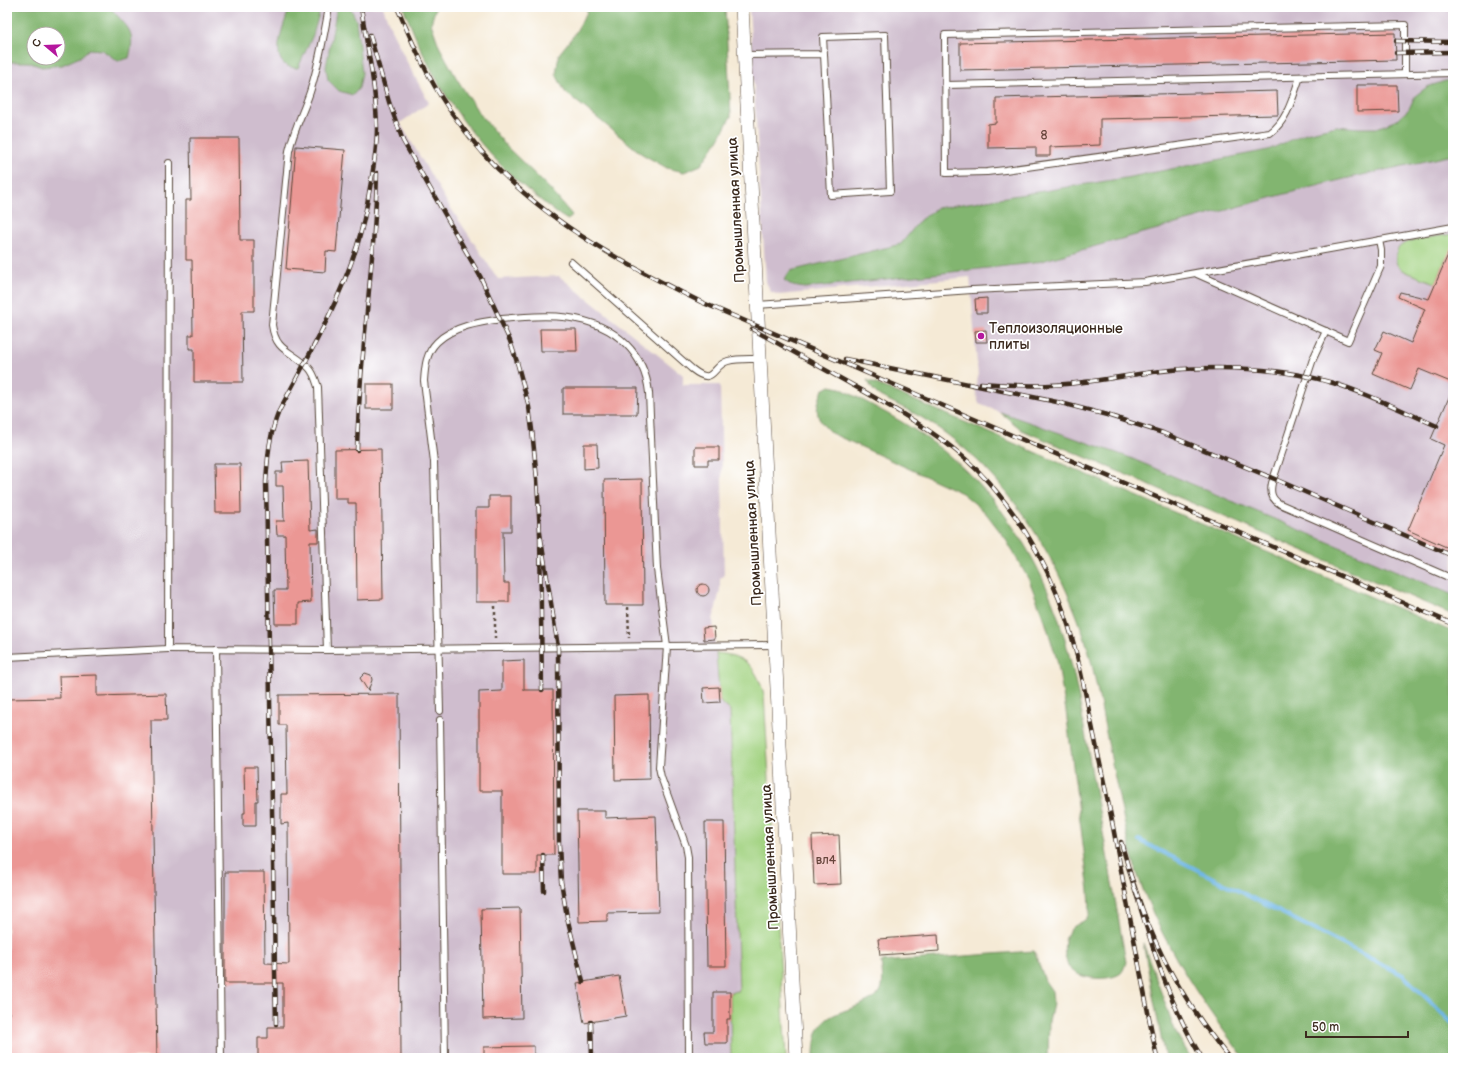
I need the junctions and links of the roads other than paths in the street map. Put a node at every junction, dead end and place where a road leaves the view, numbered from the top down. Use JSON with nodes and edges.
{"nodes":[{"id":1,"x":329,"y":7,"type":"edge"},
{"id":2,"x":742,"y":7,"type":"edge"},
{"id":3,"x":824,"y":54,"type":"junction"},
{"id":4,"x":744,"y":55,"type":"junction"},
{"id":5,"x":1453,"y":73,"type":"edge"},
{"id":6,"x":1405,"y":74,"type":"junction"},
{"id":7,"x":1300,"y":76,"type":"junction"},
{"id":8,"x":946,"y":85,"type":"junction"},
{"id":9,"x":169,"y":163,"type":"dead end"},
{"id":10,"x":1453,"y":227,"type":"edge"},
{"id":11,"x":1379,"y":240,"type":"junction"},
{"id":12,"x":571,"y":262,"type":"dead end"},
{"id":13,"x":1196,"y":273,"type":"junction"},
{"id":14,"x":757,"y":305,"type":"junction"},
{"id":15,"x":1326,"y":331,"type":"junction"},
{"id":16,"x":760,"y":359,"type":"junction"},
{"id":17,"x":1453,"y":579,"type":"edge"},
{"id":18,"x":774,"y":645,"type":"junction"},
{"id":19,"x":667,"y":646,"type":"junction"},
{"id":20,"x":168,"y":648,"type":"junction"},
{"id":21,"x":216,"y":649,"type":"junction"},
{"id":22,"x":440,"y":649,"type":"junction"},
{"id":23,"x":327,"y":650,"type":"junction"},
{"id":24,"x":7,"y":657,"type":"edge"},
{"id":25,"x":440,"y":711,"type":"dead end"},
{"id":26,"x":440,"y":720,"type":"dead end"},
{"id":27,"x":221,"y":1058,"type":"edge"},
{"id":28,"x":444,"y":1058,"type":"edge"},
{"id":29,"x":689,"y":1058,"type":"edge"},
{"id":30,"x":796,"y":1058,"type":"edge"}],
"edges":[{"from":1,"to":23,"type":"lane"},
{"from":2,"to":4,"type":"street","name":"Промышленная улица"},
{"from":3,"to":3,"type":"lane"},
{"from":3,"to":4,"type":"lane"},
{"from":4,"to":14,"type":"street","name":"Промышленная улица"},
{"from":5,"to":6,"type":"lane"},
{"from":6,"to":7,"type":"lane"},
{"from":6,"to":8,"type":"lane"},
{"from":7,"to":8,"type":"lane"},
{"from":7,"to":8,"type":"lane"},
{"from":9,"to":20,"type":"lane"},
{"from":10,"to":11,"type":"lane"},
{"from":11,"to":13,"type":"lane"},
{"from":11,"to":15,"type":"lane"},
{"from":12,"to":16,"type":"lane"},
{"from":13,"to":14,"type":"lane"},
{"from":13,"to":15,"type":"lane"},
{"from":14,"to":16,"type":"street","name":"Промышленная улица"},
{"from":15,"to":17,"type":"lane"},
{"from":16,"to":18,"type":"street","name":"Промышленная улица"},
{"from":18,"to":19,"type":"lane"},
{"from":18,"to":30,"type":"street","name":"Промышленная улица"},
{"from":19,"to":22,"type":"lane"},
{"from":19,"to":22,"type":"lane"},
{"from":19,"to":29,"type":"lane"},
{"from":20,"to":21,"type":"lane"},
{"from":20,"to":24,"type":"lane"},
{"from":21,"to":23,"type":"lane"},
{"from":21,"to":27,"type":"lane"},
{"from":22,"to":23,"type":"lane"},
{"from":22,"to":25,"type":"lane"},
{"from":26,"to":28,"type":"lane"}]}
